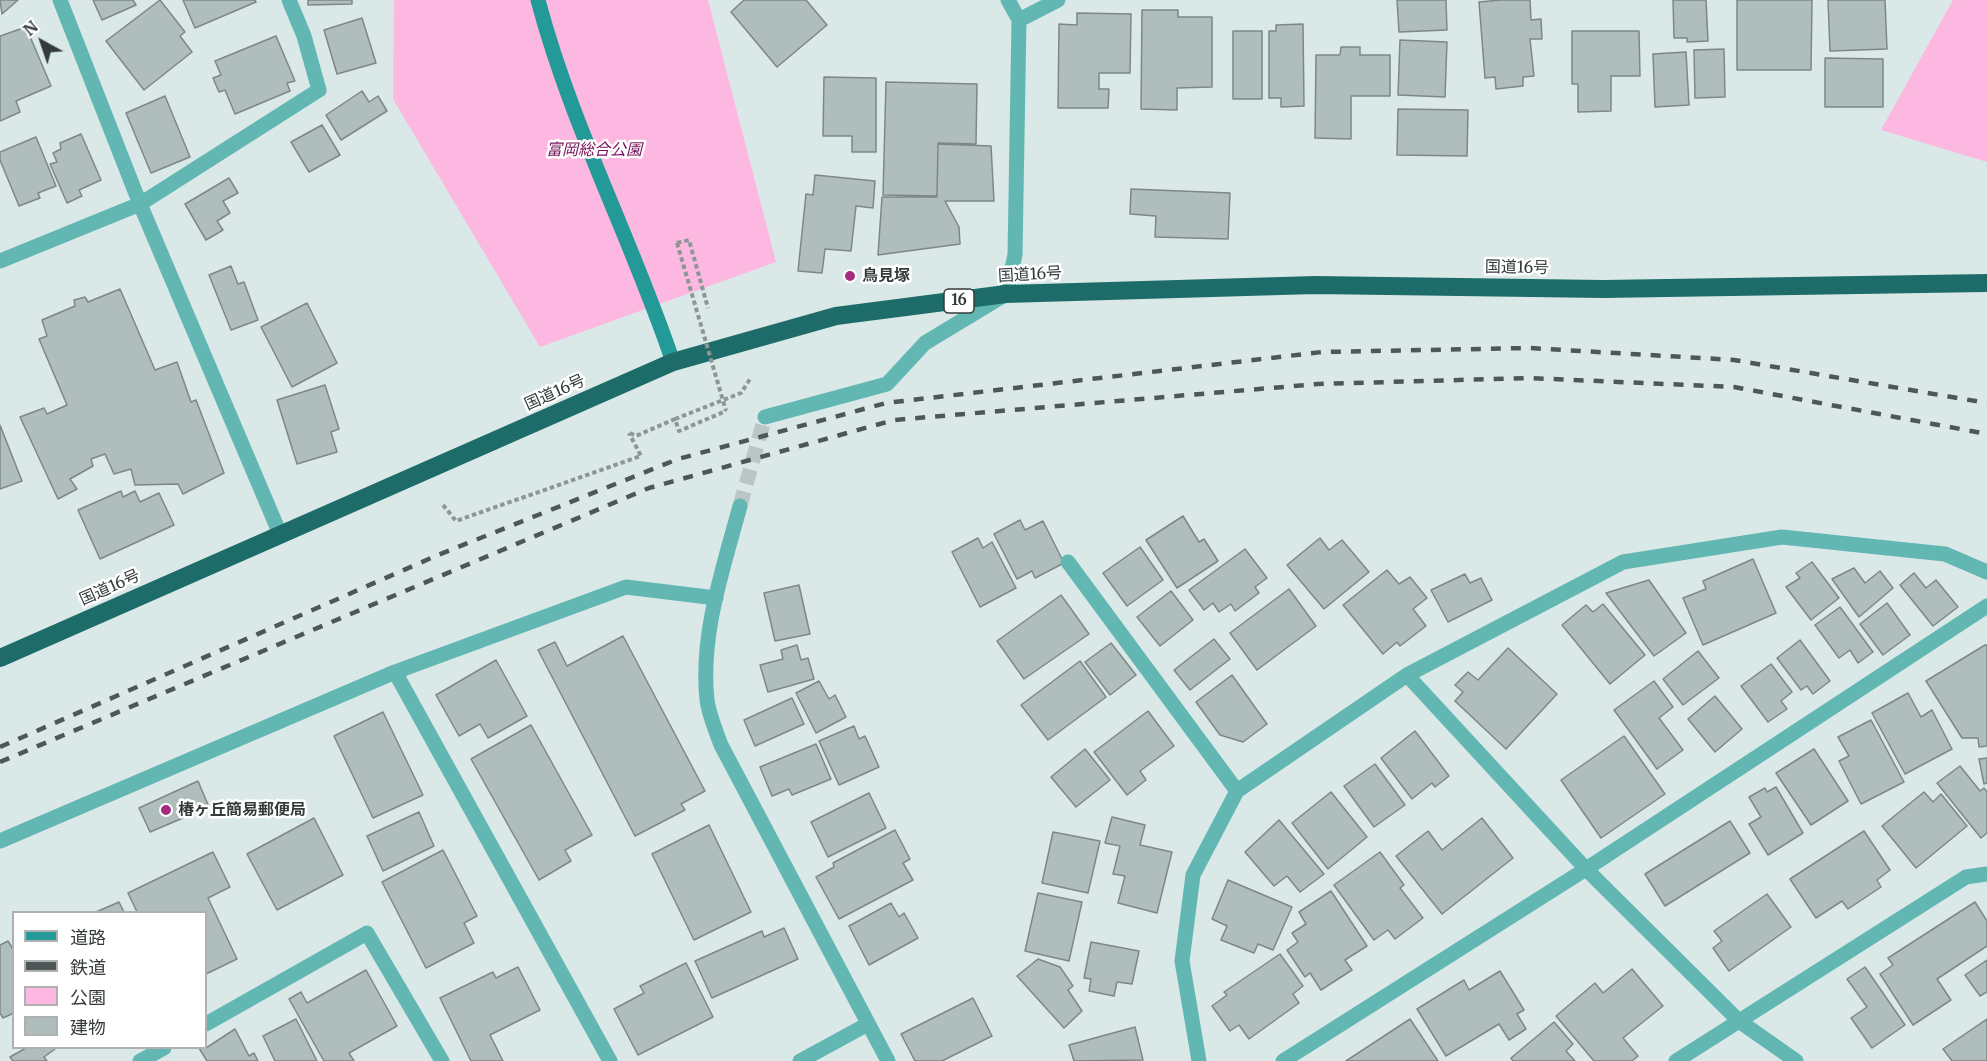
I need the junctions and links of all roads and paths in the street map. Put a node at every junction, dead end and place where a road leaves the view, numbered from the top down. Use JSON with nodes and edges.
{"nodes":[{"id":1,"x":60,"y":0,"type":"edge"},
{"id":2,"x":289,"y":0,"type":"edge"},
{"id":3,"x":538,"y":0,"type":"edge"},
{"id":4,"x":1008,"y":0,"type":"edge"},
{"id":5,"x":1058,"y":0,"type":"edge"},
{"id":6,"x":1019,"y":20,"type":"junction"},
{"id":7,"x":140,"y":204,"type":"junction"},
{"id":8,"x":0,"y":261,"type":"edge"},
{"id":9,"x":1987,"y":284,"type":"edge"},
{"id":10,"x":1006,"y":294,"type":"junction"},
{"id":11,"x":708,"y":308,"type":"dead end"},
{"id":12,"x":673,"y":362,"type":"junction"},
{"id":13,"x":750,"y":379,"type":"dead end"},
{"id":14,"x":765,"y":417,"type":"dead end"},
{"id":15,"x":675,"y":419,"type":"junction"},
{"id":16,"x":442,"y":505,"type":"dead end"},
{"id":17,"x":740,"y":506,"type":"tunnel mouth"},
{"id":18,"x":280,"y":534,"type":"junction"},
{"id":19,"x":1068,"y":562,"type":"dead end"},
{"id":20,"x":1987,"y":572,"type":"edge"},
{"id":21,"x":716,"y":598,"type":"junction"},
{"id":22,"x":1987,"y":606,"type":"edge"},
{"id":23,"x":0,"y":658,"type":"edge"},
{"id":24,"x":395,"y":672,"type":"junction"},
{"id":25,"x":1407,"y":675,"type":"junction"},
{"id":26,"x":1237,"y":791,"type":"junction"},
{"id":27,"x":0,"y":841,"type":"edge"},
{"id":28,"x":1586,"y":869,"type":"junction"},
{"id":29,"x":1987,"y":874,"type":"edge"},
{"id":30,"x":1739,"y":1021,"type":"junction"},
{"id":31,"x":207,"y":1023,"type":"edge"},
{"id":32,"x":868,"y":1024,"type":"junction"},
{"id":33,"x":161,"y":1049,"type":"edge"},
{"id":34,"x":140,"y":1061,"type":"edge"},
{"id":35,"x":442,"y":1061,"type":"edge"},
{"id":36,"x":610,"y":1061,"type":"edge"},
{"id":37,"x":800,"y":1061,"type":"edge"},
{"id":38,"x":888,"y":1061,"type":"edge"},
{"id":39,"x":1199,"y":1061,"type":"edge"},
{"id":40,"x":1283,"y":1061,"type":"edge"},
{"id":41,"x":1676,"y":1061,"type":"edge"},
{"id":42,"x":1796,"y":1061,"type":"edge"}],
"edges":[{"from":1,"to":7,"type":"street"},
{"from":2,"to":7,"type":"street"},
{"from":3,"to":12,"type":"street"},
{"from":4,"to":6,"type":"street"},
{"from":5,"to":6,"type":"street"},
{"from":6,"to":10,"type":"street"},
{"from":7,"to":8,"type":"street"},
{"from":7,"to":18,"type":"street"},
{"from":9,"to":10,"type":"highway","name":"国道16号","number":"16"},
{"from":10,"to":12,"type":"highway","name":"国道16号","number":"16"},
{"from":10,"to":14,"type":"street"},
{"from":11,"to":15,"type":"path","bridge":true},
{"from":12,"to":18,"type":"highway","name":"国道16号","number":"16"},
{"from":13,"to":15,"type":"path"},
{"from":15,"to":16,"type":"path"},
{"from":17,"to":21,"type":"street"},
{"from":18,"to":23,"type":"highway","name":"国道16号","number":"16"},
{"from":19,"to":26,"type":"street"},
{"from":20,"to":25,"type":"street"},
{"from":21,"to":24,"type":"street"},
{"from":21,"to":32,"type":"street"},
{"from":22,"to":28,"type":"street"},
{"from":24,"to":27,"type":"street"},
{"from":24,"to":36,"type":"street"},
{"from":25,"to":26,"type":"street"},
{"from":25,"to":28,"type":"street"},
{"from":26,"to":39,"type":"street"},
{"from":28,"to":30,"type":"street"},
{"from":28,"to":40,"type":"street"},
{"from":29,"to":30,"type":"street"},
{"from":30,"to":41,"type":"street"},
{"from":30,"to":42,"type":"street"},
{"from":31,"to":35,"type":"street"},
{"from":32,"to":37,"type":"street"},
{"from":32,"to":38,"type":"street"},
{"from":33,"to":34,"type":"street"}]}
